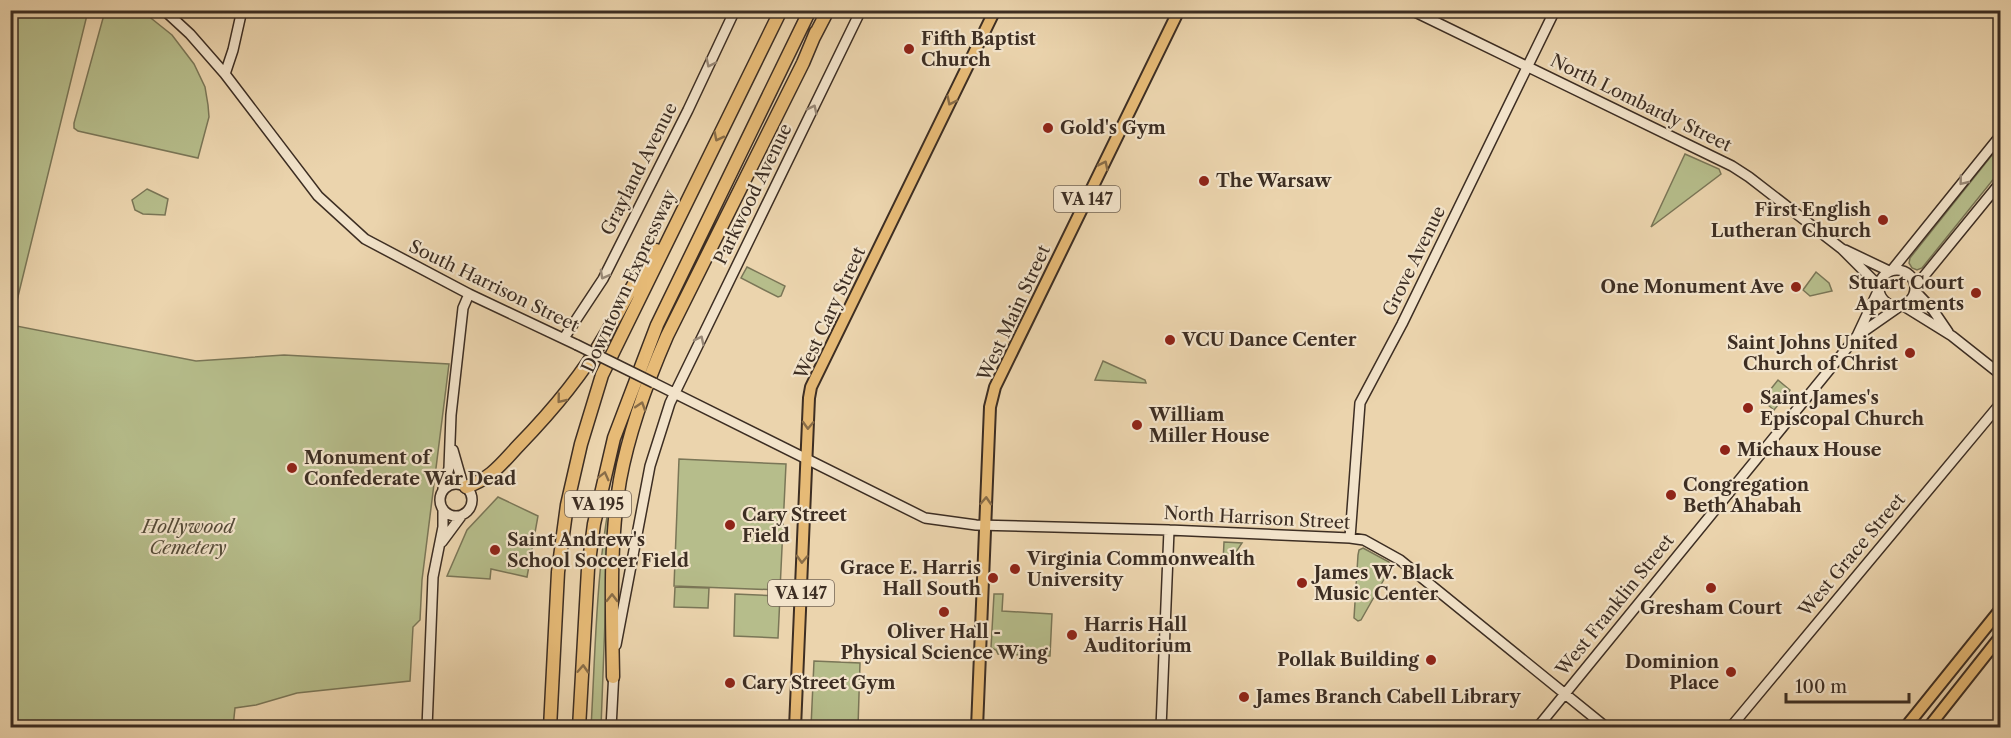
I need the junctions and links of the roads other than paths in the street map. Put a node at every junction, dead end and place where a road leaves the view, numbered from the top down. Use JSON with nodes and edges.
{"nodes":[{"id":1,"x":164,"y":10,"type":"edge"},
{"id":2,"x":242,"y":10,"type":"edge"},
{"id":3,"x":735,"y":10,"type":"edge"},
{"id":4,"x":781,"y":10,"type":"edge"},
{"id":5,"x":810,"y":10,"type":"edge"},
{"id":6,"x":828,"y":10,"type":"edge"},
{"id":7,"x":861,"y":10,"type":"edge"},
{"id":8,"x":995,"y":10,"type":"edge"},
{"id":9,"x":1179,"y":10,"type":"edge"},
{"id":10,"x":1411,"y":10,"type":"edge"},
{"id":11,"x":1555,"y":10,"type":"edge"},
{"id":12,"x":816,"y":32,"type":"junction"},
{"id":13,"x":1528,"y":66,"type":"junction"},
{"id":14,"x":225,"y":74,"type":"junction"},
{"id":15,"x":2001,"y":136,"type":"edge"},
{"id":16,"x":2001,"y":183,"type":"edge"},
{"id":17,"x":673,"y":228,"type":"junction"},
{"id":18,"x":1842,"y":249,"type":"junction"},
{"id":19,"x":1891,"y":270,"type":"junction"},
{"id":20,"x":1879,"y":287,"type":"junction"},
{"id":21,"x":1915,"y":289,"type":"junction"},
{"id":22,"x":673,"y":292,"type":"junction"},
{"id":23,"x":469,"y":294,"type":"junction"},
{"id":24,"x":1901,"y":306,"type":"junction"},
{"id":25,"x":1857,"y":336,"type":"junction"},
{"id":26,"x":1952,"y":336,"type":"junction"},
{"id":27,"x":564,"y":338,"type":"junction"},
{"id":28,"x":2001,"y":374,"type":"edge"},
{"id":29,"x":674,"y":393,"type":"junction"},
{"id":30,"x":2001,"y":404,"type":"edge"},
{"id":31,"x":451,"y":442,"type":"junction"},
{"id":32,"x":806,"y":459,"type":"junction"},
{"id":33,"x":465,"y":486,"type":"junction"},
{"id":34,"x":443,"y":489,"type":"junction"},
{"id":35,"x":443,"y":509,"type":"junction"},
{"id":36,"x":463,"y":515,"type":"junction"},
{"id":37,"x":985,"y":525,"type":"junction"},
{"id":38,"x":1169,"y":530,"type":"junction"},
{"id":39,"x":1350,"y":538,"type":"junction"},
{"id":40,"x":438,"y":547,"type":"junction"},
{"id":41,"x":2001,"y":610,"type":"edge"},
{"id":42,"x":2001,"y":637,"type":"edge"},
{"id":43,"x":613,"y":677,"type":"junction"},
{"id":44,"x":1564,"y":693,"type":"junction"},
{"id":45,"x":427,"y":728,"type":"edge"},
{"id":46,"x":550,"y":728,"type":"edge"},
{"id":47,"x":579,"y":728,"type":"edge"},
{"id":48,"x":611,"y":728,"type":"edge"},
{"id":49,"x":795,"y":728,"type":"edge"},
{"id":50,"x":977,"y":728,"type":"edge"},
{"id":51,"x":1161,"y":728,"type":"edge"},
{"id":52,"x":1537,"y":728,"type":"edge"},
{"id":53,"x":1607,"y":728,"type":"edge"},
{"id":54,"x":1730,"y":728,"type":"edge"},
{"id":55,"x":1905,"y":728,"type":"edge"},
{"id":56,"x":1928,"y":728,"type":"edge"}],
"edges":[{"from":1,"to":14,"type":"street","name":"South Harrison Street"},
{"from":2,"to":14,"type":"street"},
{"from":3,"to":27,"type":"street","name":"Grayland Avenue","one_way":true},
{"from":4,"to":17,"type":"highway","name":"Downtown Expressway","number":"VA 195","one_way":true},
{"from":5,"to":22,"type":"highway","number":"VA 195"},
{"from":6,"to":12,"type":"highway"},
{"from":29,"to":7,"type":"street","name":"Parkwood Avenue","one_way":true},
{"from":8,"to":32,"type":"main road","name":"West Cary Street","number":"VA 147","one_way":true},
{"from":37,"to":9,"type":"main road","name":"West Main Street","number":"VA 147","one_way":true},
{"from":10,"to":13,"type":"street","name":"North Lombardy Street"},
{"from":11,"to":13,"type":"street","name":"Grove Avenue"},
{"from":12,"to":22,"type":"highway"},
{"from":43,"to":12,"type":"highway","one_way":true},
{"from":13,"to":18,"type":"street","name":"North Lombardy Street"},
{"from":13,"to":39,"type":"street","name":"Grove Avenue"},
{"from":14,"to":23,"type":"street","name":"South Harrison Street"},
{"from":15,"to":19,"type":"street","one_way":true},
{"from":16,"to":21,"type":"street"},
{"from":17,"to":33,"type":"highway","one_way":true},
{"from":17,"to":46,"type":"highway","name":"Downtown Expressway","number":"VA 195"},
{"from":18,"to":19,"type":"street","name":"North Lombardy Street"},
{"from":18,"to":20,"type":"street","name":"North Lombardy Street"},
{"from":19,"to":20,"type":"street"},
{"from":19,"to":21,"type":"street"},
{"from":20,"to":24,"type":"street"},
{"from":20,"to":25,"type":"street","name":"West Franklin Street"},
{"from":21,"to":24,"type":"street"},
{"from":21,"to":26,"type":"street"},
{"from":47,"to":22,"type":"highway","number":"VA 195","one_way":true},
{"from":23,"to":27,"type":"street","name":"South Harrison Street"},
{"from":23,"to":31,"type":"street"},
{"from":24,"to":25,"type":"street","name":"West Franklin Street"},
{"from":24,"to":26,"type":"street"},
{"from":25,"to":44,"type":"street","name":"West Franklin Street"},
{"from":26,"to":28,"type":"street"},
{"from":27,"to":29,"type":"street","name":"South Harrison Street","bridge":true},
{"from":29,"to":32,"type":"street","name":"South Harrison Street"},
{"from":29,"to":43,"type":"street","name":"Parkwood Avenue"},
{"from":30,"to":54,"type":"street","name":"West Grace Street"},
{"from":31,"to":33,"type":"street"},
{"from":31,"to":34,"type":"street"},
{"from":32,"to":37,"type":"street","name":"South Harrison Street"},
{"from":32,"to":49,"type":"main road","name":"West Cary Street","number":"VA 147","one_way":true},
{"from":33,"to":34,"type":"street"},
{"from":33,"to":36,"type":"street"},
{"from":34,"to":35,"type":"street"},
{"from":35,"to":36,"type":"street"},
{"from":35,"to":40,"type":"street"},
{"from":36,"to":40,"type":"street"},
{"from":37,"to":38,"type":"street","name":"North Harrison Street"},
{"from":37,"to":50,"type":"main road","name":"West Main Street","number":"VA 147"},
{"from":38,"to":39,"type":"street","name":"North Harrison Street"},
{"from":38,"to":51,"type":"street"},
{"from":39,"to":44,"type":"street","name":"North Harrison Street"},
{"from":40,"to":45,"type":"street"},
{"from":41,"to":55,"type":"main road"},
{"from":42,"to":56,"type":"main road"},
{"from":43,"to":48,"type":"street","name":"Parkwood Avenue"},
{"from":44,"to":52,"type":"street","name":"West Franklin Street"},
{"from":44,"to":53,"type":"street","name":"North Harrison Street"}]}
